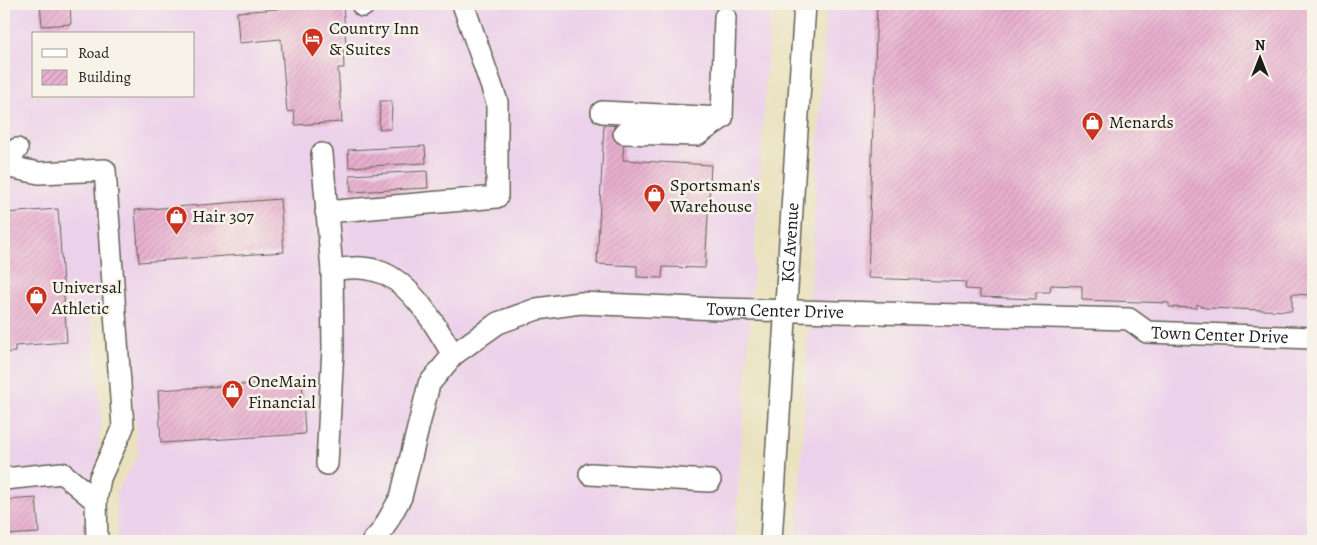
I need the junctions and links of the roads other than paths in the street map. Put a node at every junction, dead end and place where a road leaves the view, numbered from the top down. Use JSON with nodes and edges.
{"nodes":[{"id":1,"x":462,"y":4,"type":"edge"},
{"id":2,"x":805,"y":4,"type":"edge"},
{"id":3,"x":726,"y":17,"type":"dead end"},
{"id":4,"x":602,"y":112,"type":"dead end"},
{"id":5,"x":722,"y":118,"type":"junction"},
{"id":6,"x":624,"y":133,"type":"dead end"},
{"id":7,"x":17,"y":148,"type":"dead end"},
{"id":8,"x":322,"y":154,"type":"dead end"},
{"id":9,"x":4,"y":166,"type":"edge"},
{"id":10,"x":326,"y":212,"type":"junction"},
{"id":11,"x":332,"y":270,"type":"junction"},
{"id":12,"x":784,"y":311,"type":"junction"},
{"id":13,"x":1313,"y":338,"type":"edge"},
{"id":14,"x":454,"y":355,"type":"junction"},
{"id":15,"x":327,"y":464,"type":"dead end"},
{"id":16,"x":590,"y":474,"type":"dead end"},
{"id":17,"x":4,"y":479,"type":"edge"},
{"id":18,"x":710,"y":481,"type":"dead end"},
{"id":19,"x":96,"y":501,"type":"junction"},
{"id":20,"x":96,"y":541,"type":"edge"},
{"id":21,"x":373,"y":541,"type":"edge"},
{"id":22,"x":771,"y":541,"type":"edge"}],
"edges":[{"from":1,"to":10,"type":"street"},
{"from":2,"to":12,"type":"street","name":"KG Avenue"},
{"from":3,"to":5,"type":"street"},
{"from":4,"to":5,"type":"street"},
{"from":5,"to":6,"type":"street"},
{"from":7,"to":9,"type":"street"},
{"from":8,"to":10,"type":"street"},
{"from":9,"to":19,"type":"street"},
{"from":10,"to":11,"type":"street"},
{"from":11,"to":14,"type":"street"},
{"from":11,"to":15,"type":"street"},
{"from":12,"to":13,"type":"street","name":"Town Center Drive"},
{"from":12,"to":14,"type":"street","name":"Town Center Drive"},
{"from":12,"to":22,"type":"street","name":"KG Avenue"},
{"from":14,"to":21,"type":"street","name":"Town Center Drive"},
{"from":16,"to":18,"type":"street"},
{"from":17,"to":19,"type":"street"},
{"from":19,"to":20,"type":"street"}]}
